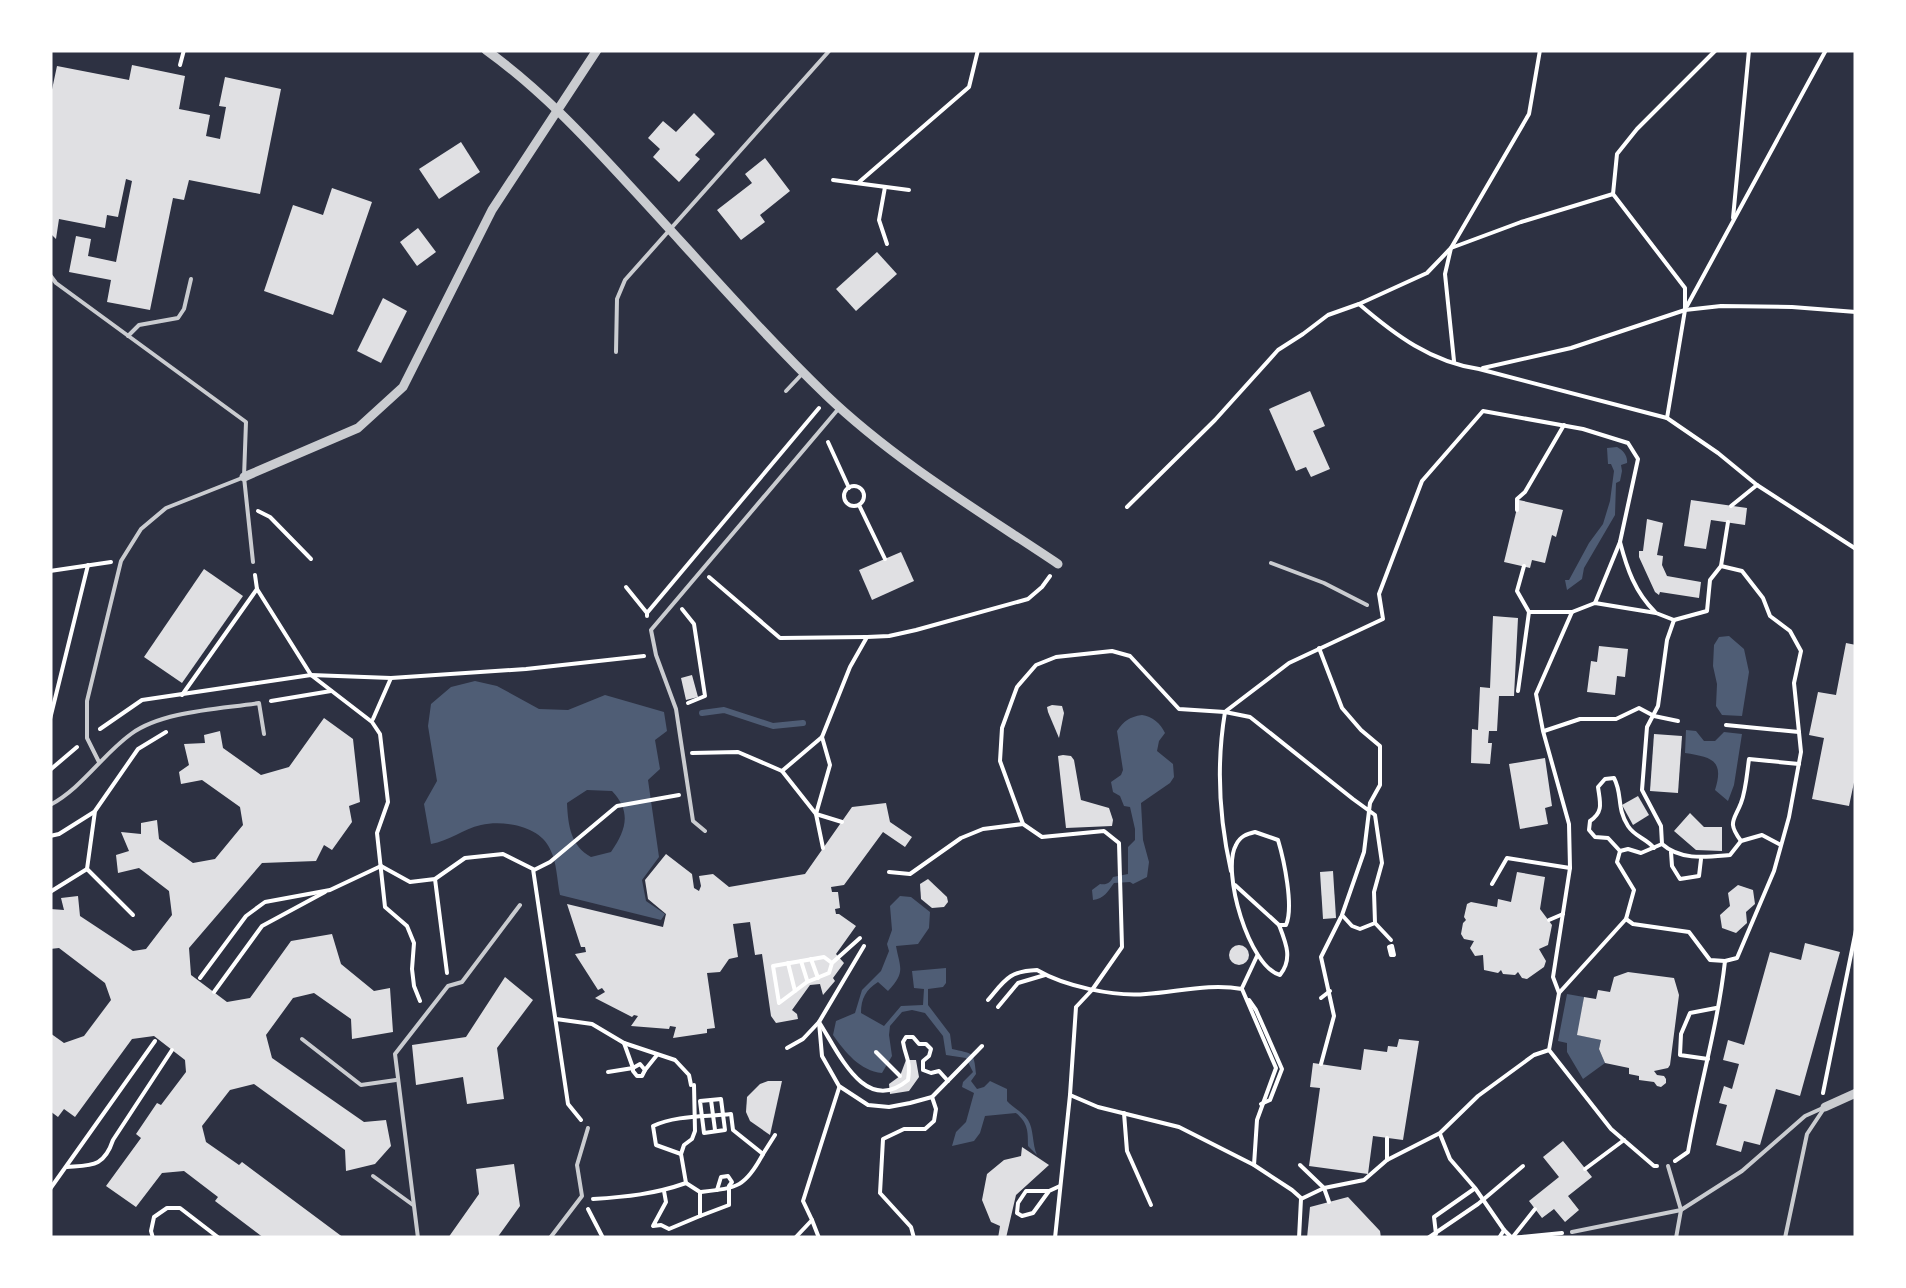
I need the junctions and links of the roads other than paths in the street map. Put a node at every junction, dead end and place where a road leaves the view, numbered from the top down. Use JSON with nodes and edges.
{"nodes":[{"id":1,"x":486,"y":50,"type":"edge"},
{"id":2,"x":597,"y":50,"type":"edge"},
{"id":3,"x":830,"y":50,"type":"edge"},
{"id":4,"x":558,"y":109,"type":"junction"},
{"id":5,"x":671,"y":229,"type":"junction"},
{"id":6,"x":50,"y":275,"type":"edge"},
{"id":7,"x":190,"y":279,"type":"dead end"},
{"id":8,"x":128,"y":336,"type":"junction"},
{"id":9,"x":616,"y":352,"type":"dead end"},
{"id":10,"x":804,"y":372,"type":"junction"},
{"id":11,"x":786,"y":392,"type":"dead end"},
{"id":12,"x":840,"y":407,"type":"junction"},
{"id":13,"x":244,"y":477,"type":"junction"},
{"id":14,"x":254,"y":562,"type":"road end"},
{"id":15,"x":1271,"y":562,"type":"dead end"},
{"id":16,"x":1058,"y":564,"type":"dead end"},
{"id":17,"x":1367,"y":605,"type":"dead end"},
{"id":18,"x":264,"y":734,"type":"dead end"},
{"id":19,"x":99,"y":762,"type":"junction"},
{"id":20,"x":50,"y":805,"type":"edge"},
{"id":21,"x":705,"y":831,"type":"dead end"},
{"id":22,"x":520,"y":905,"type":"road end"},
{"id":23,"x":302,"y":1039,"type":"dead end"},
{"id":24,"x":398,"y":1080,"type":"junction"},
{"id":25,"x":1856,"y":1093,"type":"edge"},
{"id":26,"x":1825,"y":1107,"type":"junction"},
{"id":27,"x":588,"y":1128,"type":"road end"},
{"id":28,"x":1668,"y":1166,"type":"road end"},
{"id":29,"x":374,"y":1176,"type":"dead end"},
{"id":30,"x":413,"y":1205,"type":"junction"},
{"id":31,"x":1681,"y":1210,"type":"junction"},
{"id":32,"x":1572,"y":1232,"type":"road end"},
{"id":33,"x":418,"y":1238,"type":"edge"},
{"id":34,"x":550,"y":1238,"type":"edge"},
{"id":35,"x":1676,"y":1238,"type":"edge"},
{"id":36,"x":1785,"y":1238,"type":"edge"}],
"edges":[{"from":1,"to":4,"type":"street"},
{"from":2,"to":4,"type":"street"},
{"from":3,"to":5,"type":"lane"},
{"from":4,"to":5,"type":"street"},
{"from":4,"to":13,"type":"street"},
{"from":5,"to":9,"type":"lane"},
{"from":5,"to":10,"type":"street"},
{"from":6,"to":8,"type":"lane"},
{"from":7,"to":8,"type":"lane"},
{"from":8,"to":13,"type":"lane"},
{"from":10,"to":11,"type":"lane"},
{"from":10,"to":12,"type":"street"},
{"from":12,"to":16,"type":"street"},
{"from":12,"to":21,"type":"lane"},
{"from":13,"to":14,"type":"lane"},
{"from":13,"to":19,"type":"lane"},
{"from":15,"to":17,"type":"lane"},
{"from":18,"to":19,"type":"lane"},
{"from":19,"to":20,"type":"lane"},
{"from":22,"to":24,"type":"lane"},
{"from":23,"to":24,"type":"lane"},
{"from":24,"to":30,"type":"lane"},
{"from":25,"to":26,"type":"street"},
{"from":26,"to":31,"type":"lane"},
{"from":26,"to":36,"type":"lane"},
{"from":27,"to":34,"type":"lane"},
{"from":28,"to":31,"type":"lane"},
{"from":29,"to":30,"type":"lane"},
{"from":30,"to":33,"type":"lane"},
{"from":31,"to":32,"type":"lane"},
{"from":31,"to":35,"type":"lane"}]}
